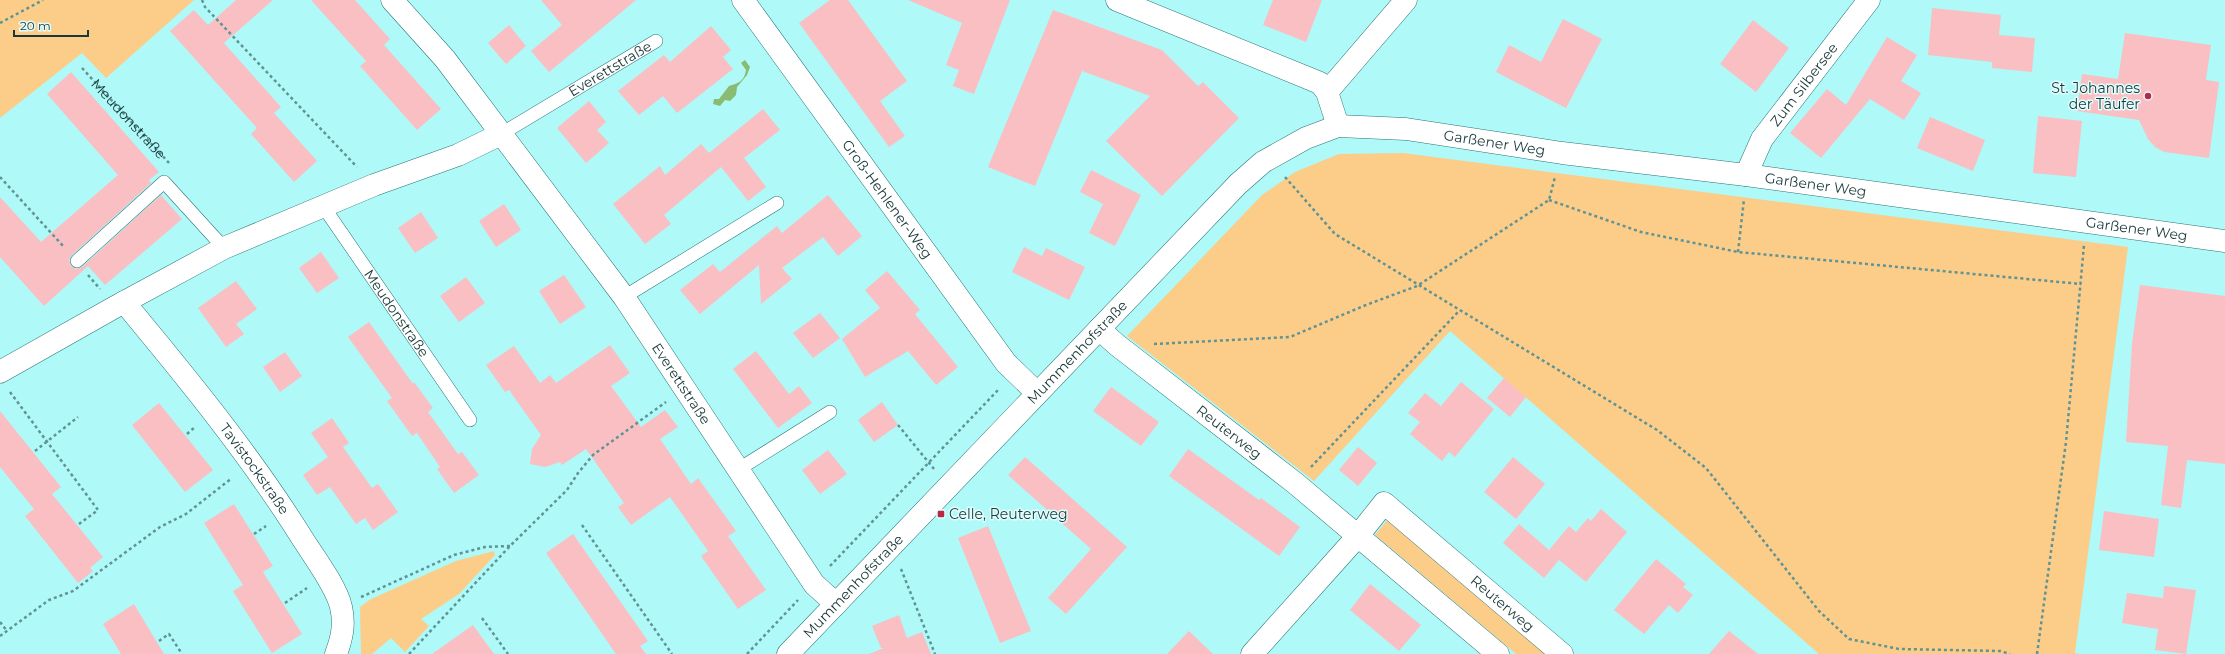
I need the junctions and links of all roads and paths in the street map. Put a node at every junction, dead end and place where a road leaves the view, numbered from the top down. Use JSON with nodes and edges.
{"nodes":[{"id":1,"x":43,"y":0,"type":"edge"},
{"id":2,"x":202,"y":0,"type":"edge"},
{"id":3,"x":392,"y":0,"type":"edge"},
{"id":4,"x":743,"y":0,"type":"edge"},
{"id":5,"x":1117,"y":0,"type":"edge"},
{"id":6,"x":1406,"y":0,"type":"edge"},
{"id":7,"x":1869,"y":0,"type":"edge"},
{"id":8,"x":0,"y":23,"type":"edge"},
{"id":9,"x":656,"y":41,"type":"dead end"},
{"id":10,"x":82,"y":68,"type":"dead end"},
{"id":11,"x":1327,"y":92,"type":"junction"},
{"id":12,"x":1338,"y":126,"type":"junction"},
{"id":13,"x":1406,"y":129,"type":"joint"},
{"id":14,"x":501,"y":134,"type":"junction"},
{"id":15,"x":1562,"y":153,"type":"junction"},
{"id":16,"x":1263,"y":162,"type":"junction"},
{"id":17,"x":172,"y":166,"type":"dead end"},
{"id":18,"x":1746,"y":175,"type":"junction"},
{"id":19,"x":0,"y":177,"type":"edge"},
{"id":20,"x":374,"y":185,"type":"junction"},
{"id":21,"x":1549,"y":200,"type":"junction"},
{"id":22,"x":777,"y":203,"type":"dead end"},
{"id":23,"x":323,"y":206,"type":"junction"},
{"id":24,"x":2086,"y":222,"type":"junction"},
{"id":25,"x":2225,"y":241,"type":"edge"},
{"id":26,"x":224,"y":248,"type":"junction"},
{"id":27,"x":1738,"y":252,"type":"junction"},
{"id":28,"x":77,"y":261,"type":"junction"},
{"id":29,"x":2081,"y":284,"type":"junction"},
{"id":30,"x":1417,"y":286,"type":"junction"},
{"id":31,"x":624,"y":297,"type":"junction"},
{"id":32,"x":119,"y":304,"type":"junction"},
{"id":33,"x":1459,"y":311,"type":"junction"},
{"id":34,"x":1099,"y":329,"type":"junction"},
{"id":35,"x":1117,"y":345,"type":"junction"},
{"id":36,"x":0,"y":372,"type":"edge"},
{"id":37,"x":1014,"y":372,"type":"junction"},
{"id":38,"x":686,"y":388,"type":"junction"},
{"id":39,"x":9,"y":392,"type":"dead end"},
{"id":40,"x":1037,"y":394,"type":"junction"},
{"id":41,"x":830,"y":412,"type":"dead end"},
{"id":42,"x":78,"y":417,"type":"dead end"},
{"id":43,"x":470,"y":420,"type":"dead end"},
{"id":44,"x":898,"y":424,"type":"dead end"},
{"id":45,"x":47,"y":442,"type":"junction"},
{"id":46,"x":35,"y":451,"type":"dead end"},
{"id":47,"x":252,"y":463,"type":"junction"},
{"id":48,"x":928,"y":463,"type":"junction"},
{"id":49,"x":739,"y":469,"type":"junction"},
{"id":50,"x":1295,"y":484,"type":"junction"},
{"id":51,"x":950,"y":485,"type":"junction"},
{"id":52,"x":79,"y":524,"type":"dead end"},
{"id":53,"x":582,"y":525,"type":"dead end"},
{"id":54,"x":1357,"y":537,"type":"junction"},
{"id":55,"x":510,"y":546,"type":"junction"},
{"id":56,"x":891,"y":546,"type":"junction"},
{"id":57,"x":814,"y":584,"type":"junction"},
{"id":58,"x":836,"y":604,"type":"junction"},
{"id":59,"x":341,"y":606,"type":"junction"},
{"id":60,"x":482,"y":618,"type":"dead end"},
{"id":61,"x":0,"y":622,"type":"edge"},
{"id":62,"x":7,"y":631,"type":"junction"},
{"id":63,"x":0,"y":636,"type":"edge"},
{"id":64,"x":158,"y":641,"type":"dead end"},
{"id":65,"x":182,"y":654,"type":"edge"},
{"id":66,"x":336,"y":654,"type":"edge"},
{"id":67,"x":409,"y":654,"type":"edge"},
{"id":68,"x":508,"y":654,"type":"edge"},
{"id":69,"x":672,"y":654,"type":"edge"},
{"id":70,"x":747,"y":654,"type":"edge"},
{"id":71,"x":788,"y":654,"type":"edge"},
{"id":72,"x":935,"y":654,"type":"edge"},
{"id":73,"x":1252,"y":654,"type":"edge"},
{"id":74,"x":1498,"y":654,"type":"edge"},
{"id":75,"x":1562,"y":654,"type":"edge"},
{"id":76,"x":2010,"y":654,"type":"edge"},
{"id":77,"x":2037,"y":654,"type":"edge"}],
"edges":[{"from":1,"to":8,"type":"path"},
{"from":2,"to":20,"type":"path"},
{"from":3,"to":14,"type":"street","name":"Everettstraße"},
{"from":4,"to":37,"type":"street","name":"Groß-Hehlener-Weg"},
{"from":5,"to":11,"type":"street"},
{"from":6,"to":11,"type":"street"},
{"from":7,"to":18,"type":"street","name":"Zum Silbersee"},
{"from":9,"to":14,"type":"lane","name":"Everettstraße"},
{"from":10,"to":17,"type":"path","name":"Meudonstraße"},
{"from":11,"to":12,"type":"street"},
{"from":12,"to":13,"type":"street","name":"Mummenhofstraße"},
{"from":12,"to":16,"type":"street","name":"Mummenhofstraße"},
{"from":13,"to":15,"type":"street","name":"Garßener Weg"},
{"from":14,"to":20,"type":"street"},
{"from":14,"to":31,"type":"street","name":"Everettstraße"},
{"from":15,"to":18,"type":"street","name":"Garßener Weg"},
{"from":15,"to":21,"type":"path"},
{"from":16,"to":30,"type":"path"},
{"from":16,"to":34,"type":"street","name":"Mummenhofstraße"},
{"from":18,"to":24,"type":"street","name":"Garßener Weg"},
{"from":18,"to":27,"type":"path"},
{"from":19,"to":28,"type":"path"},
{"from":20,"to":23,"type":"street"},
{"from":21,"to":27,"type":"path"},
{"from":21,"to":30,"type":"path"},
{"from":22,"to":31,"type":"lane"},
{"from":23,"to":26,"type":"street"},
{"from":23,"to":43,"type":"lane","name":"Meudonstraße"},
{"from":24,"to":25,"type":"street","name":"Garßener Weg"},
{"from":24,"to":29,"type":"path"},
{"from":26,"to":28,"type":"lane","name":"Meudonstraße"},
{"from":26,"to":32,"type":"street"},
{"from":27,"to":29,"type":"path"},
{"from":28,"to":32,"type":"path"},
{"from":29,"to":77,"type":"path"},
{"from":30,"to":33,"type":"path"},
{"from":30,"to":35,"type":"path"},
{"from":31,"to":38,"type":"street","name":"Everettstraße"},
{"from":32,"to":36,"type":"street"},
{"from":32,"to":47,"type":"street","name":"Tavistockstraße"},
{"from":33,"to":50,"type":"path"},
{"from":33,"to":76,"type":"path"},
{"from":34,"to":35,"type":"street","name":"Reuterweg"},
{"from":34,"to":40,"type":"street","name":"Mummenhofstraße"},
{"from":35,"to":50,"type":"street","name":"Reuterweg"},
{"from":37,"to":40,"type":"street","name":"Groß-Hehlener-Weg"},
{"from":37,"to":48,"type":"path"},
{"from":38,"to":49,"type":"street","name":"Everettstraße"},
{"from":38,"to":55,"type":"path"},
{"from":39,"to":45,"type":"path"},
{"from":40,"to":51,"type":"street","name":"Mummenhofstraße"},
{"from":41,"to":49,"type":"lane"},
{"from":42,"to":45,"type":"path"},
{"from":44,"to":48,"type":"path"},
{"from":45,"to":46,"type":"path"},
{"from":45,"to":52,"type":"path"},
{"from":47,"to":59,"type":"street","name":"Tavistockstraße"},
{"from":47,"to":62,"type":"path"},
{"from":48,"to":51,"type":"path"},
{"from":48,"to":57,"type":"path"},
{"from":49,"to":57,"type":"street","name":"Everettstraße"},
{"from":50,"to":54,"type":"street","name":"Reuterweg"},
{"from":51,"to":56,"type":"street","name":"Mummenhofstraße"},
{"from":53,"to":69,"type":"path"},
{"from":54,"to":73,"type":"street"},
{"from":54,"to":74,"type":"street","name":"Reuterweg"},
{"from":54,"to":75,"type":"street","name":"Reuterweg"},
{"from":55,"to":59,"type":"path"},
{"from":55,"to":67,"type":"path"},
{"from":56,"to":58,"type":"street","name":"Mummenhofstraße"},
{"from":56,"to":72,"type":"path"},
{"from":57,"to":58,"type":"street","name":"Everettstraße"},
{"from":57,"to":70,"type":"path"},
{"from":58,"to":71,"type":"street","name":"Mummenhofstraße"},
{"from":59,"to":66,"type":"street","name":"Tavistockstraße"},
{"from":60,"to":68,"type":"path"},
{"from":61,"to":62,"type":"path"},
{"from":62,"to":63,"type":"path"},
{"from":64,"to":65,"type":"path"}]}
